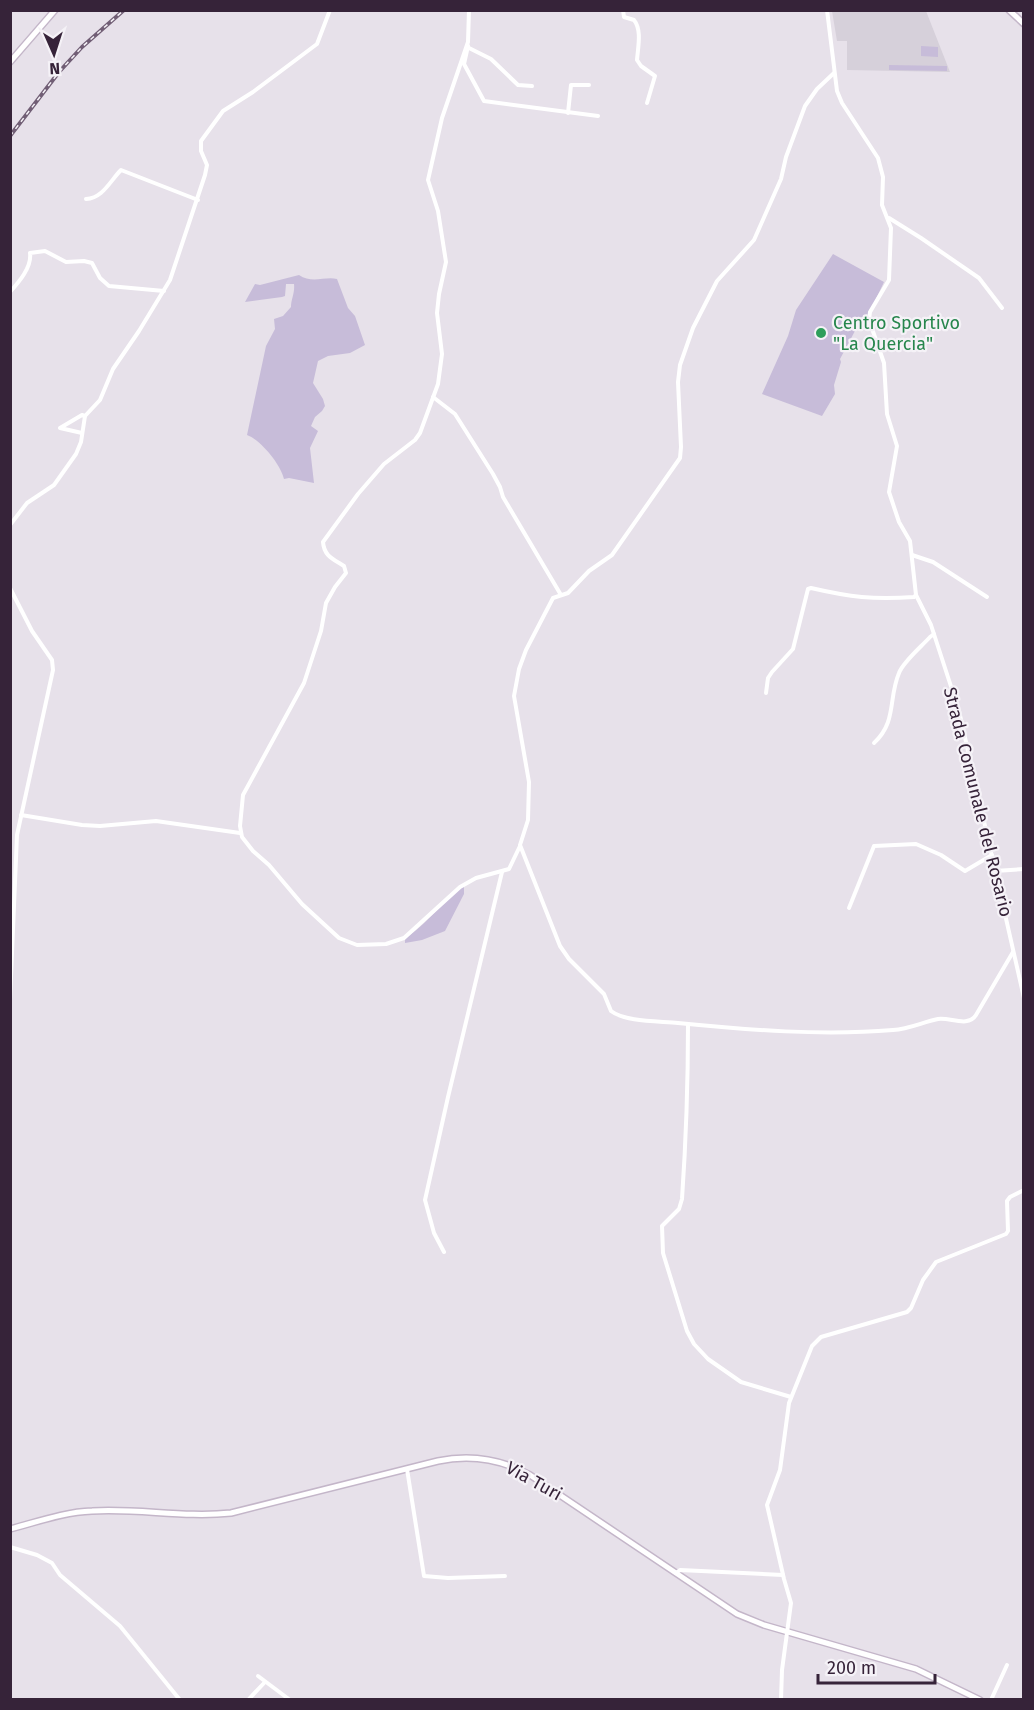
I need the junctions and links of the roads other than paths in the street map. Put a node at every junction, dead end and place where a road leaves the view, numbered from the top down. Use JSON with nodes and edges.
{"nodes":[{"id":1,"x":55,"y":10,"type":"edge"},
{"id":2,"x":330,"y":10,"type":"edge"},
{"id":3,"x":469,"y":10,"type":"edge"},
{"id":4,"x":623,"y":10,"type":"edge"},
{"id":5,"x":827,"y":10,"type":"edge"},
{"id":6,"x":1009,"y":10,"type":"edge"},
{"id":7,"x":1023,"y":24,"type":"edge"},
{"id":8,"x":468,"y":45,"type":"junction"},
{"id":9,"x":10,"y":62,"type":"edge"},
{"id":10,"x":834,"y":73,"type":"junction"},
{"id":11,"x":589,"y":85,"type":"dead end"},
{"id":12,"x":532,"y":86,"type":"dead end"},
{"id":13,"x":647,"y":103,"type":"dead end"},
{"id":14,"x":568,"y":112,"type":"junction"},
{"id":15,"x":598,"y":116,"type":"dead end"},
{"id":16,"x":86,"y":199,"type":"dead end"},
{"id":17,"x":198,"y":200,"type":"junction"},
{"id":18,"x":888,"y":218,"type":"junction"},
{"id":19,"x":164,"y":291,"type":"junction"},
{"id":20,"x":10,"y":292,"type":"edge"},
{"id":21,"x":1002,"y":308,"type":"dead end"},
{"id":22,"x":433,"y":397,"type":"junction"},
{"id":23,"x":85,"y":416,"type":"junction"},
{"id":24,"x":82,"y":434,"type":"junction"},
{"id":25,"x":10,"y":525,"type":"edge"},
{"id":26,"x":912,"y":555,"type":"junction"},
{"id":27,"x":10,"y":588,"type":"edge"},
{"id":28,"x":561,"y":594,"type":"junction"},
{"id":29,"x":916,"y":595,"type":"junction"},
{"id":30,"x":987,"y":597,"type":"dead end"},
{"id":31,"x":934,"y":634,"type":"junction"},
{"id":32,"x":766,"y":693,"type":"dead end"},
{"id":33,"x":874,"y":743,"type":"dead end"},
{"id":34,"x":21,"y":815,"type":"junction"},
{"id":35,"x":241,"y":833,"type":"junction"},
{"id":36,"x":520,"y":845,"type":"junction"},
{"id":37,"x":992,"y":855,"type":"junction"},
{"id":38,"x":1023,"y":869,"type":"edge"},
{"id":39,"x":995,"y":871,"type":"junction"},
{"id":40,"x":502,"y":872,"type":"junction"},
{"id":41,"x":849,"y":908,"type":"dead end"},
{"id":42,"x":1013,"y":952,"type":"junction"},
{"id":43,"x":1023,"y":998,"type":"edge"},
{"id":44,"x":10,"y":1000,"type":"edge"},
{"id":45,"x":688,"y":1024,"type":"junction"},
{"id":46,"x":1023,"y":1190,"type":"edge"},
{"id":47,"x":444,"y":1252,"type":"dead end"},
{"id":48,"x":791,"y":1397,"type":"junction"},
{"id":49,"x":407,"y":1469,"type":"junction"},
{"id":50,"x":10,"y":1529,"type":"edge"},
{"id":51,"x":10,"y":1547,"type":"edge"},
{"id":52,"x":676,"y":1573,"type":"junction"},
{"id":53,"x":783,"y":1575,"type":"junction"},
{"id":54,"x":505,"y":1576,"type":"dead end"},
{"id":55,"x":788,"y":1632,"type":"junction"},
{"id":56,"x":1007,"y":1665,"type":"dead end"},
{"id":57,"x":258,"y":1676,"type":"dead end"},
{"id":58,"x":265,"y":1682,"type":"junction"},
{"id":59,"x":180,"y":1700,"type":"edge"},
{"id":60,"x":248,"y":1700,"type":"edge"},
{"id":61,"x":290,"y":1700,"type":"edge"},
{"id":62,"x":781,"y":1700,"type":"edge"},
{"id":63,"x":980,"y":1700,"type":"edge"},
{"id":64,"x":991,"y":1700,"type":"edge"}],
"edges":[{"from":1,"to":9,"type":"main road"},
{"from":2,"to":17,"type":"street"},
{"from":3,"to":8,"type":"street"},
{"from":4,"to":13,"type":"street"},
{"from":5,"to":10,"type":"street","name":"Strada Comunale del Rosario"},
{"from":6,"to":7,"type":"main road"},
{"from":8,"to":12,"type":"street"},
{"from":8,"to":14,"type":"street"},
{"from":8,"to":22,"type":"street"},
{"from":10,"to":18,"type":"street","name":"Strada Comunale del Rosario"},
{"from":10,"to":28,"type":"street"},
{"from":11,"to":14,"type":"street"},
{"from":14,"to":15,"type":"street"},
{"from":16,"to":17,"type":"street"},
{"from":17,"to":19,"type":"street"},
{"from":18,"to":21,"type":"street"},
{"from":18,"to":26,"type":"street","name":"Strada Comunale del Rosario"},
{"from":19,"to":20,"type":"street"},
{"from":19,"to":23,"type":"street"},
{"from":22,"to":28,"type":"street"},
{"from":22,"to":35,"type":"street"},
{"from":23,"to":24,"type":"street"},
{"from":23,"to":24,"type":"street"},
{"from":24,"to":25,"type":"street"},
{"from":26,"to":29,"type":"street","name":"Strada Comunale del Rosario"},
{"from":26,"to":30,"type":"street"},
{"from":27,"to":34,"type":"street"},
{"from":28,"to":36,"type":"street"},
{"from":29,"to":31,"type":"street","name":"Strada Comunale del Rosario"},
{"from":29,"to":32,"type":"street"},
{"from":31,"to":33,"type":"street"},
{"from":31,"to":37,"type":"street","name":"Strada Comunale del Rosario"},
{"from":34,"to":35,"type":"street"},
{"from":34,"to":44,"type":"street"},
{"from":35,"to":40,"type":"street"},
{"from":36,"to":40,"type":"street"},
{"from":36,"to":45,"type":"street"},
{"from":37,"to":39,"type":"street","name":"Strada Comunale del Rosario"},
{"from":37,"to":41,"type":"street"},
{"from":38,"to":39,"type":"street"},
{"from":39,"to":42,"type":"street","name":"Strada Comunale del Rosario"},
{"from":40,"to":47,"type":"street"},
{"from":42,"to":43,"type":"street","name":"Strada Comunale del Rosario"},
{"from":42,"to":45,"type":"street"},
{"from":45,"to":48,"type":"street"},
{"from":46,"to":48,"type":"street"},
{"from":48,"to":53,"type":"street"},
{"from":49,"to":50,"type":"main road","name":"Via Turi"},
{"from":49,"to":52,"type":"main road","name":"Via Turi"},
{"from":49,"to":54,"type":"street"},
{"from":51,"to":59,"type":"street"},
{"from":52,"to":53,"type":"street"},
{"from":52,"to":55,"type":"main road","name":"Via Turi"},
{"from":53,"to":55,"type":"street"},
{"from":55,"to":62,"type":"street"},
{"from":55,"to":63,"type":"main road","name":"Via Turi"},
{"from":56,"to":64,"type":"street"},
{"from":57,"to":58,"type":"street"},
{"from":58,"to":60,"type":"street"},
{"from":58,"to":61,"type":"street"}]}
